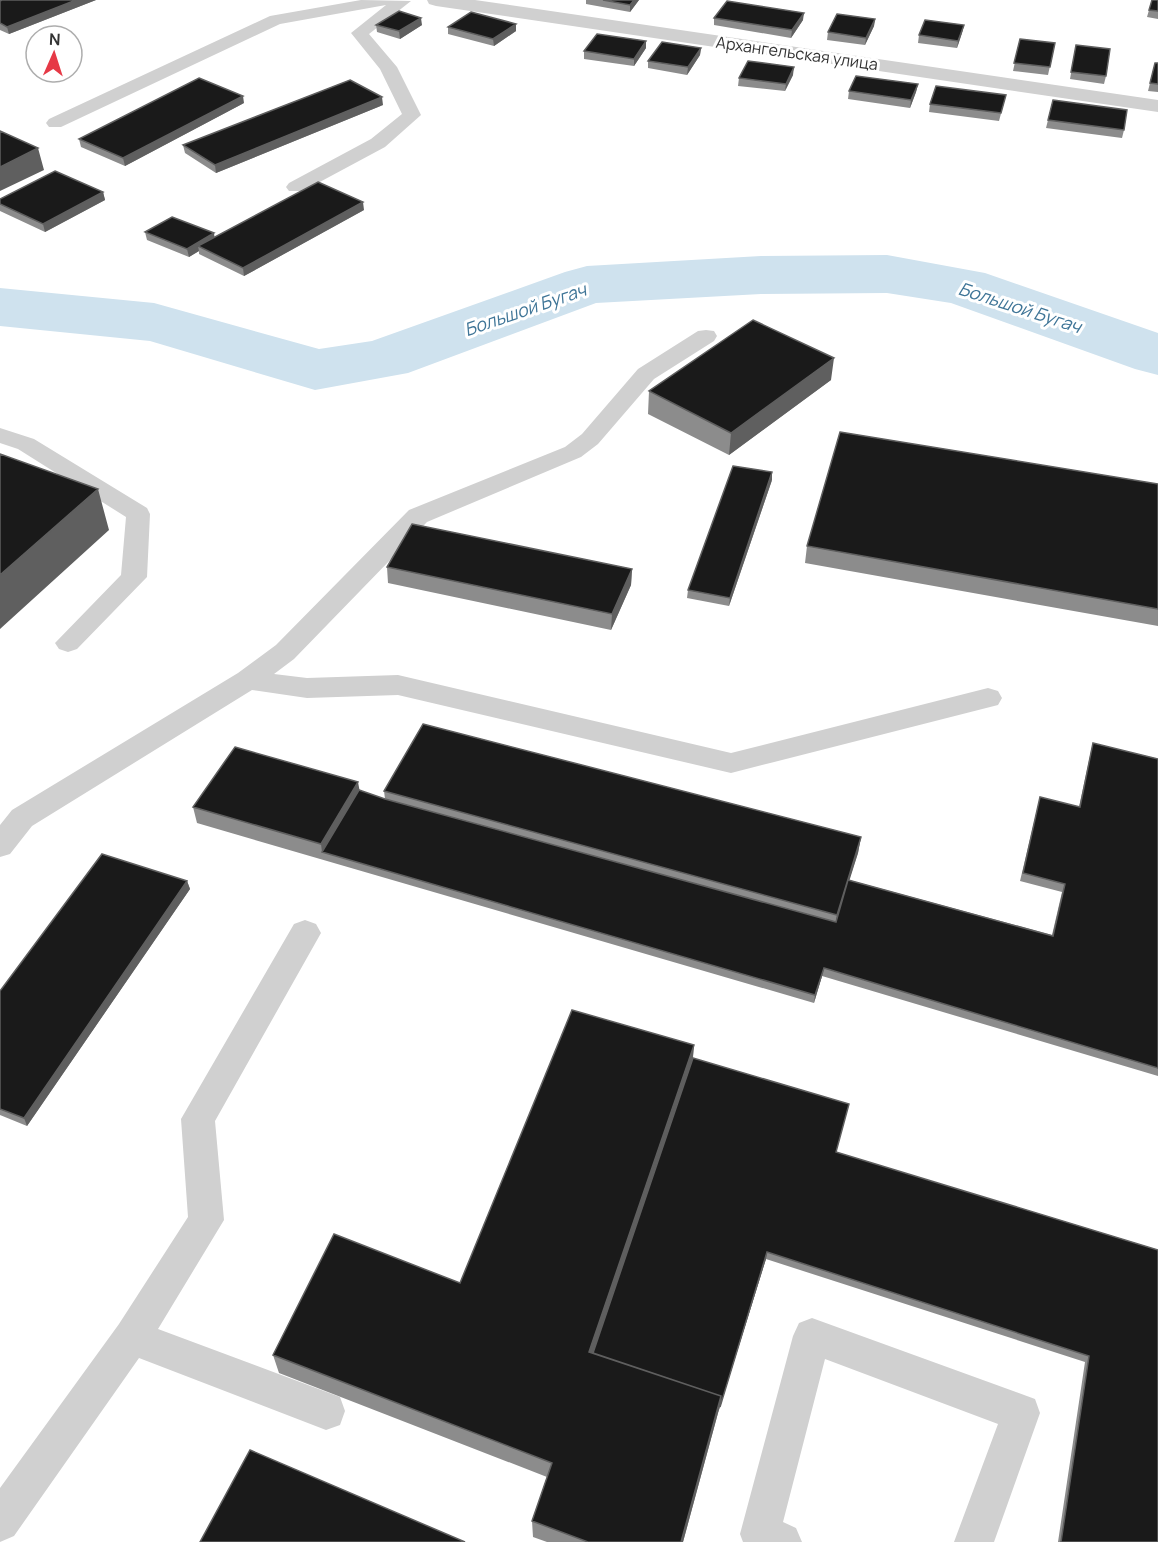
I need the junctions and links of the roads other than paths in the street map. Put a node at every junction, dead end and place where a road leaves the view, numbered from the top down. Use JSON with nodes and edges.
{"nodes":[{"id":1,"x":389,"y":0,"type":"edge"},
{"id":2,"x":405,"y":0,"type":"edge"},
{"id":3,"x":436,"y":0,"type":"edge"},
{"id":4,"x":1158,"y":106,"type":"edge"},
{"id":5,"x":55,"y":123,"type":"dead end"},
{"id":6,"x":296,"y":187,"type":"dead end"},
{"id":7,"x":706,"y":336,"type":"dead end"},
{"id":8,"x":0,"y":435,"type":"edge"},
{"id":9,"x":68,"y":643,"type":"dead end"},
{"id":10,"x":248,"y":680,"type":"junction"},
{"id":11,"x":988,"y":698,"type":"dead end"},
{"id":12,"x":0,"y":846,"type":"edge"},
{"id":13,"x":305,"y":933,"type":"dead end"},
{"id":14,"x":132,"y":1337,"type":"junction"},
{"id":15,"x":326,"y":1411,"type":"dead end"},
{"id":16,"x":0,"y":1522,"type":"edge"},
{"id":17,"x":782,"y":1542,"type":"edge"},
{"id":18,"x":974,"y":1542,"type":"edge"}],
"edges":[{"from":1,"to":5,"type":"lane"},
{"from":2,"to":6,"type":"lane"},
{"from":3,"to":4,"type":"street","name":"Архангельская улица"},
{"from":7,"to":10,"type":"lane"},
{"from":8,"to":9,"type":"lane"},
{"from":10,"to":11,"type":"lane"},
{"from":10,"to":12,"type":"lane"},
{"from":13,"to":14,"type":"lane"},
{"from":14,"to":15,"type":"lane"},
{"from":14,"to":16,"type":"lane"},
{"from":17,"to":18,"type":"lane"}]}
